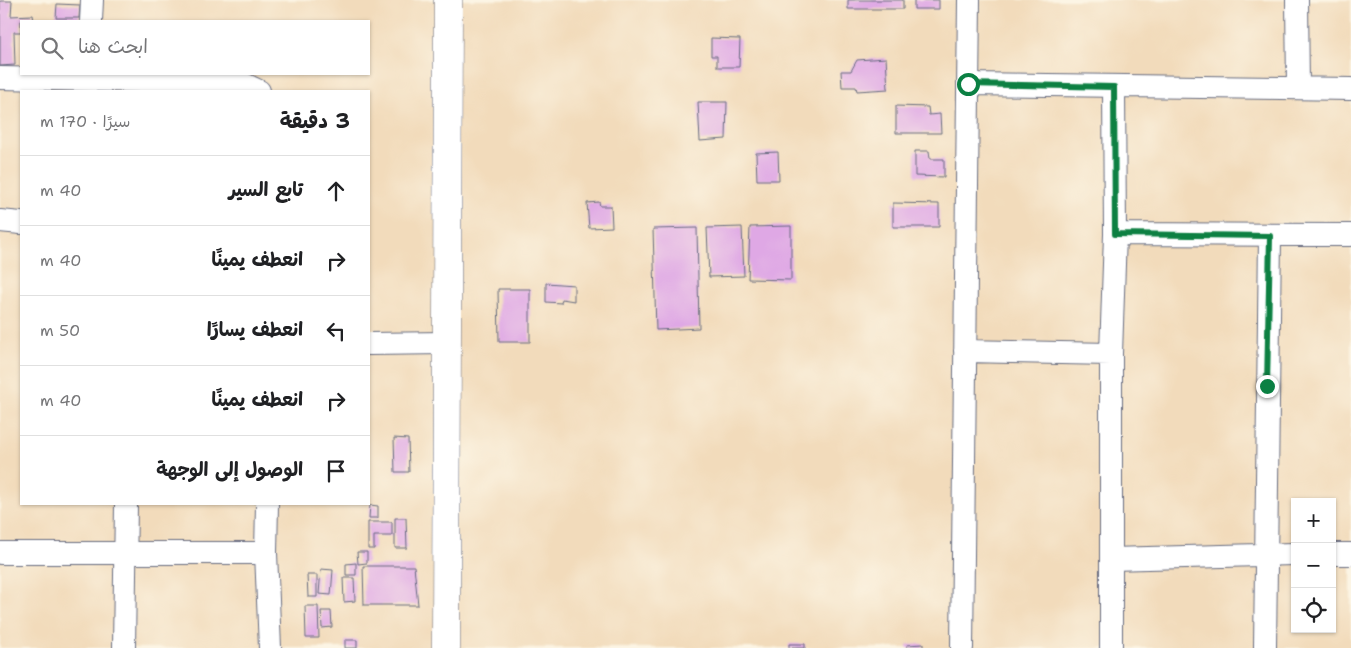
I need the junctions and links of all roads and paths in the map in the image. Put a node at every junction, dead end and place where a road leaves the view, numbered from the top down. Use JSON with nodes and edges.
{"nodes":[{"id":1,"x":92,"y":0,"type":"edge"},
{"id":2,"x":448,"y":0,"type":"edge"},
{"id":3,"x":969,"y":0,"type":"edge"},
{"id":4,"x":1297,"y":0,"type":"edge"},
{"id":5,"x":91,"y":20,"type":"edge"},
{"id":6,"x":90,"y":77,"type":"edge"},
{"id":7,"x":0,"y":78,"type":"edge"},
{"id":8,"x":968,"y":84,"type":"junction"},
{"id":9,"x":1114,"y":87,"type":"junction"},
{"id":10,"x":1298,"y":88,"type":"junction"},
{"id":11,"x":1351,"y":89,"type":"edge"},
{"id":12,"x":257,"y":90,"type":"edge"},
{"id":13,"x":0,"y":221,"type":"edge"},
{"id":14,"x":20,"y":222,"type":"edge"},
{"id":15,"x":1115,"y":234,"type":"junction"},
{"id":16,"x":1351,"y":235,"type":"edge"},
{"id":17,"x":1270,"y":236,"type":"junction"},
{"id":18,"x":446,"y":343,"type":"junction"},
{"id":19,"x":370,"y":344,"type":"edge"},
{"id":20,"x":965,"y":351,"type":"junction"},
{"id":21,"x":1110,"y":354,"type":"junction"},
{"id":22,"x":126,"y":505,"type":"edge"},
{"id":23,"x":267,"y":505,"type":"edge"},
{"id":24,"x":0,"y":553,"type":"edge"},
{"id":25,"x":266,"y":553,"type":"junction"},
{"id":26,"x":125,"y":554,"type":"junction"},
{"id":27,"x":1265,"y":554,"type":"junction"},
{"id":28,"x":1291,"y":554,"type":"edge"},
{"id":29,"x":1336,"y":554,"type":"edge"},
{"id":30,"x":1351,"y":554,"type":"edge"},
{"id":31,"x":1111,"y":559,"type":"junction"},
{"id":32,"x":124,"y":648,"type":"edge"},
{"id":33,"x":270,"y":648,"type":"edge"},
{"id":34,"x":446,"y":648,"type":"edge"},
{"id":35,"x":962,"y":648,"type":"edge"},
{"id":36,"x":1111,"y":648,"type":"edge"},
{"id":37,"x":1265,"y":648,"type":"edge"}],
"edges":[{"from":1,"to":5,"type":"street"},
{"from":2,"to":18,"type":"street"},
{"from":3,"to":8,"type":"street"},
{"from":4,"to":10,"type":"street"},
{"from":6,"to":7,"type":"street"},
{"from":6,"to":12,"type":"street"},
{"from":8,"to":9,"type":"street"},
{"from":8,"to":20,"type":"street"},
{"from":9,"to":10,"type":"street"},
{"from":9,"to":15,"type":"street"},
{"from":10,"to":11,"type":"street"},
{"from":13,"to":14,"type":"street"},
{"from":15,"to":17,"type":"street"},
{"from":15,"to":21,"type":"street"},
{"from":16,"to":17,"type":"street"},
{"from":17,"to":27,"type":"street"},
{"from":18,"to":19,"type":"street"},
{"from":18,"to":34,"type":"street"},
{"from":20,"to":21,"type":"street"},
{"from":20,"to":35,"type":"street"},
{"from":21,"to":31,"type":"street"},
{"from":22,"to":26,"type":"street"},
{"from":23,"to":25,"type":"street"},
{"from":24,"to":26,"type":"street"},
{"from":25,"to":26,"type":"street"},
{"from":25,"to":33,"type":"street"},
{"from":26,"to":32,"type":"street"},
{"from":27,"to":28,"type":"street"},
{"from":27,"to":31,"type":"street"},
{"from":27,"to":37,"type":"street"},
{"from":29,"to":30,"type":"street"},
{"from":31,"to":36,"type":"street"}]}
